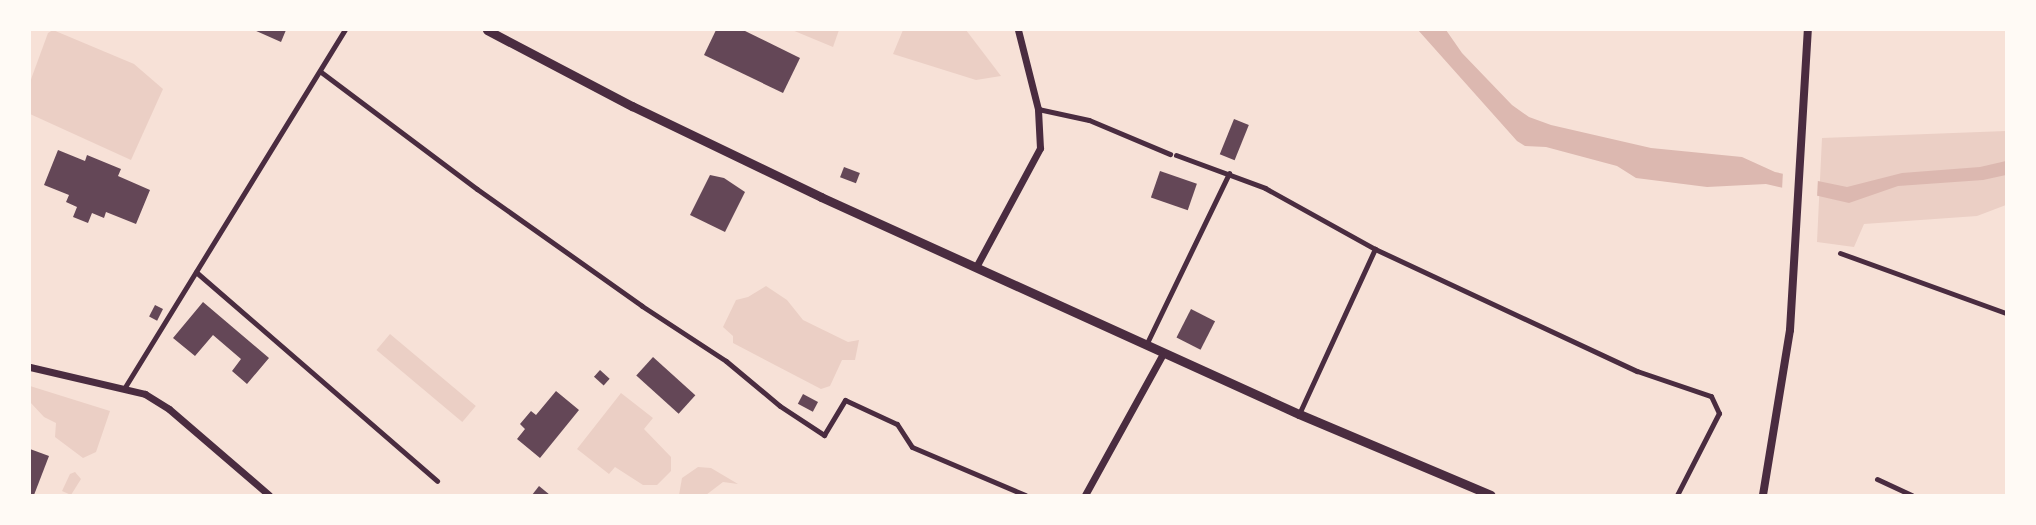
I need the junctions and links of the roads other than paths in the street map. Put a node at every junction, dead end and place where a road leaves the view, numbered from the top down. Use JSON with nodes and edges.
{"nodes":[{"id":1,"x":345,"y":30,"type":"edge"},
{"id":2,"x":487,"y":30,"type":"edge"},
{"id":3,"x":1018,"y":30,"type":"edge"},
{"id":4,"x":1808,"y":30,"type":"edge"},
{"id":5,"x":321,"y":72,"type":"junction"},
{"id":6,"x":1038,"y":109,"type":"junction"},
{"id":7,"x":1170,"y":154,"type":"dead end"},
{"id":8,"x":1176,"y":155,"type":"dead end"},
{"id":9,"x":1229,"y":173,"type":"junction"},
{"id":10,"x":1375,"y":249,"type":"junction"},
{"id":11,"x":1840,"y":252,"type":"dead end"},
{"id":12,"x":976,"y":267,"type":"junction"},
{"id":13,"x":196,"y":272,"type":"junction"},
{"id":14,"x":2006,"y":313,"type":"edge"},
{"id":15,"x":1146,"y":345,"type":"junction"},
{"id":16,"x":1164,"y":352,"type":"junction"},
{"id":17,"x":30,"y":367,"type":"edge"},
{"id":18,"x":125,"y":387,"type":"junction"},
{"id":19,"x":1299,"y":414,"type":"junction"},
{"id":20,"x":1877,"y":479,"type":"dead end"},
{"id":21,"x":437,"y":481,"type":"dead end"},
{"id":22,"x":269,"y":495,"type":"edge"},
{"id":23,"x":1025,"y":495,"type":"edge"},
{"id":24,"x":1085,"y":495,"type":"edge"},
{"id":25,"x":1491,"y":495,"type":"edge"},
{"id":26,"x":1677,"y":495,"type":"edge"},
{"id":27,"x":1763,"y":495,"type":"edge"},
{"id":28,"x":1911,"y":495,"type":"edge"}],
"edges":[{"from":1,"to":5,"type":"street"},
{"from":2,"to":12,"type":"main road"},
{"from":3,"to":6,"type":"street"},
{"from":4,"to":27,"type":"main road"},
{"from":5,"to":13,"type":"street"},
{"from":5,"to":23,"type":"street"},
{"from":6,"to":7,"type":"street"},
{"from":6,"to":12,"type":"street"},
{"from":8,"to":9,"type":"street"},
{"from":9,"to":10,"type":"street"},
{"from":9,"to":15,"type":"street"},
{"from":10,"to":19,"type":"street"},
{"from":10,"to":26,"type":"street"},
{"from":11,"to":14,"type":"street"},
{"from":12,"to":15,"type":"main road"},
{"from":13,"to":18,"type":"street"},
{"from":13,"to":21,"type":"street"},
{"from":15,"to":16,"type":"main road"},
{"from":16,"to":19,"type":"main road"},
{"from":16,"to":24,"type":"street"},
{"from":17,"to":18,"type":"street"},
{"from":18,"to":22,"type":"street"},
{"from":19,"to":25,"type":"main road"},
{"from":20,"to":28,"type":"street"}]}
